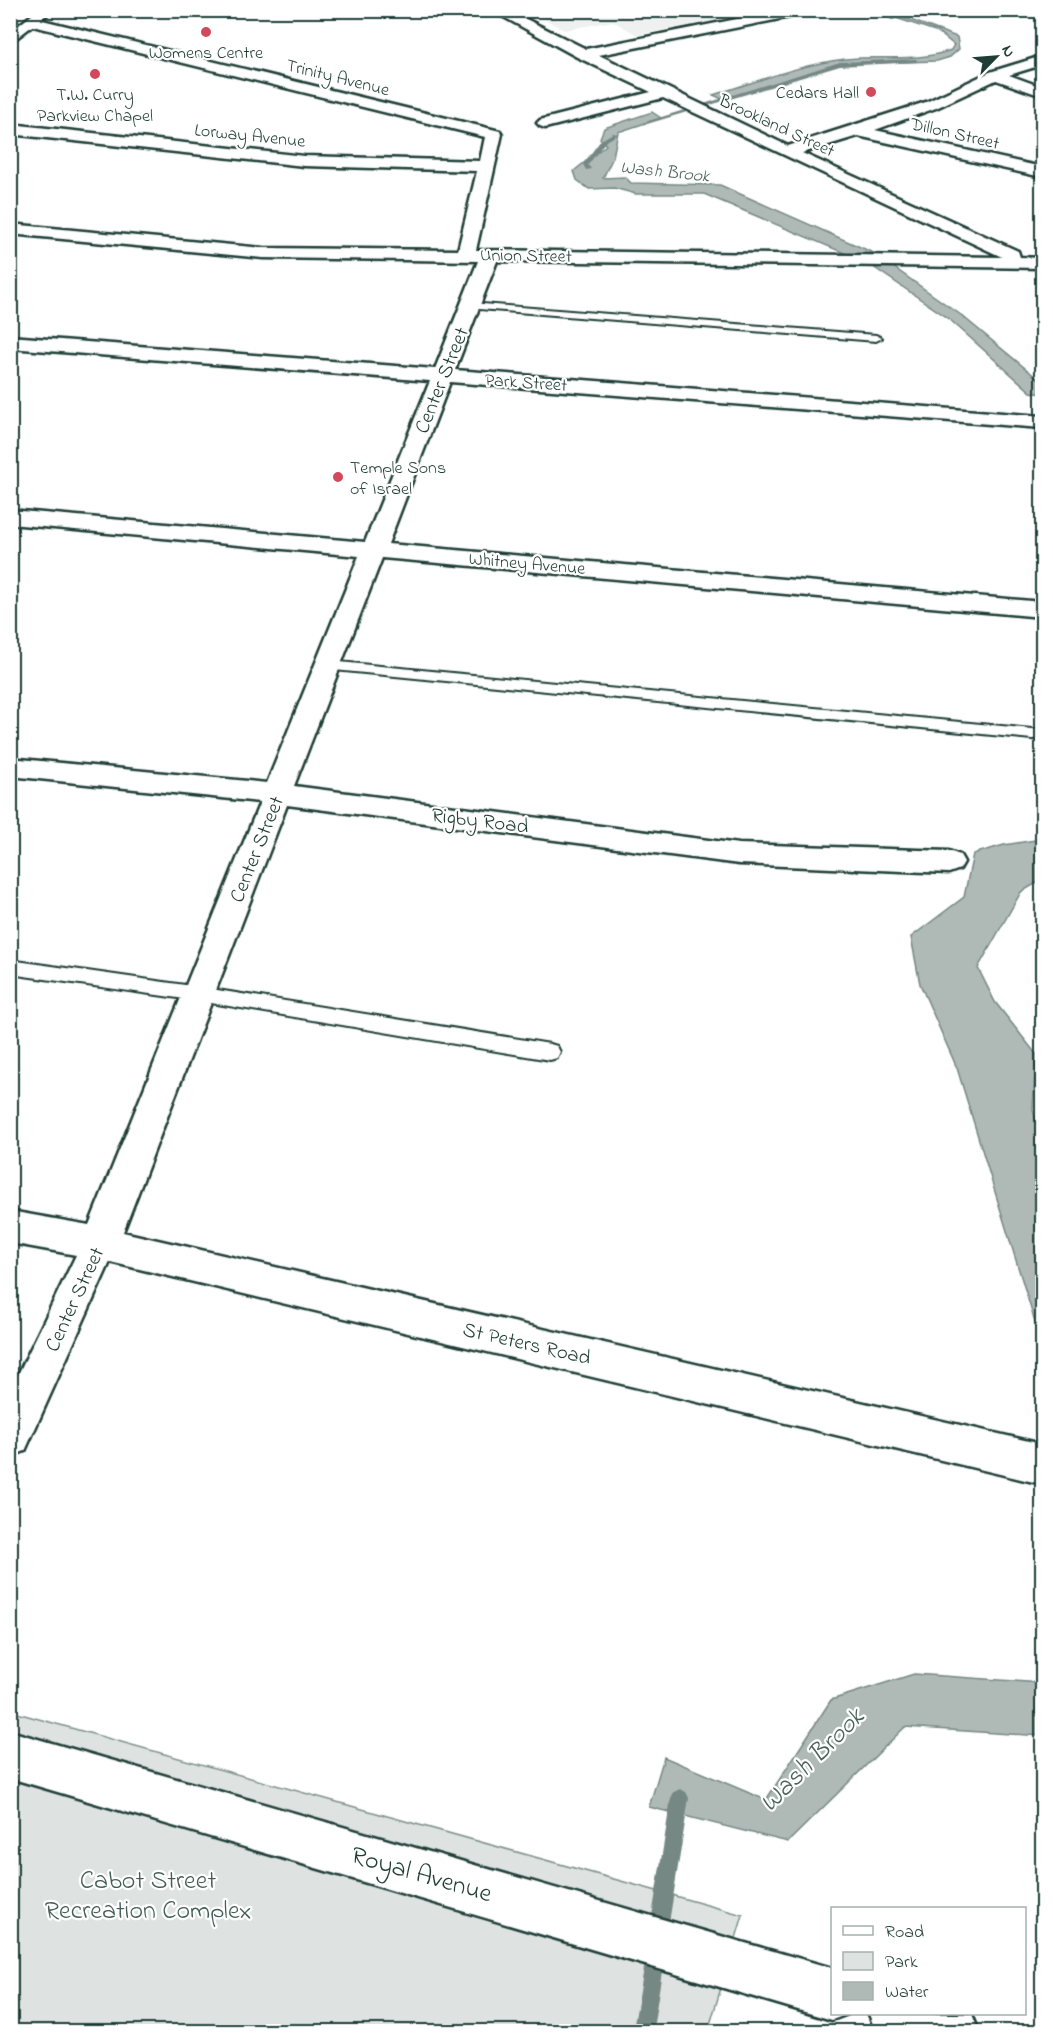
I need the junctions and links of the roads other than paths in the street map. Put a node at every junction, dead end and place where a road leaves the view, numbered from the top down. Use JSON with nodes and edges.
{"nodes":[{"id":1,"x":46,"y":10,"type":"edge"},
{"id":2,"x":497,"y":10,"type":"edge"},
{"id":3,"x":805,"y":10,"type":"edge"},
{"id":4,"x":34,"y":22,"type":"junction"},
{"id":5,"x":10,"y":39,"type":"edge"},
{"id":6,"x":582,"y":54,"type":"junction"},
{"id":7,"x":1042,"y":60,"type":"edge"},
{"id":8,"x":995,"y":75,"type":"junction"},
{"id":9,"x":1042,"y":92,"type":"edge"},
{"id":10,"x":664,"y":93,"type":"junction"},
{"id":11,"x":545,"y":123,"type":"dead end"},
{"id":12,"x":10,"y":129,"type":"edge"},
{"id":13,"x":858,"y":131,"type":"junction"},
{"id":14,"x":494,"y":134,"type":"joint"},
{"id":15,"x":786,"y":152,"type":"junction"},
{"id":16,"x":487,"y":166,"type":"junction"},
{"id":17,"x":1042,"y":172,"type":"edge"},
{"id":18,"x":10,"y":229,"type":"edge"},
{"id":19,"x":478,"y":254,"type":"junction"},
{"id":20,"x":1023,"y":261,"type":"junction"},
{"id":21,"x":1042,"y":263,"type":"edge"},
{"id":22,"x":1042,"y":272,"type":"edge"},
{"id":23,"x":470,"y":306,"type":"junction"},
{"id":24,"x":876,"y":338,"type":"dead end"},
{"id":25,"x":10,"y":342,"type":"edge"},
{"id":26,"x":443,"y":376,"type":"junction"},
{"id":27,"x":1042,"y":422,"type":"edge"},
{"id":28,"x":10,"y":517,"type":"edge"},
{"id":29,"x":374,"y":549,"type":"junction"},
{"id":30,"x":1042,"y":610,"type":"edge"},
{"id":31,"x":329,"y":666,"type":"junction"},
{"id":32,"x":1042,"y":735,"type":"edge"},
{"id":33,"x":10,"y":767,"type":"edge"},
{"id":34,"x":278,"y":794,"type":"junction"},
{"id":35,"x":950,"y":862,"type":"dead end"},
{"id":36,"x":10,"y":967,"type":"edge"},
{"id":37,"x":199,"y":994,"type":"junction"},
{"id":38,"x":550,"y":1052,"type":"dead end"},
{"id":39,"x":10,"y":1227,"type":"edge"},
{"id":40,"x":100,"y":1244,"type":"junction"},
{"id":41,"x":10,"y":1437,"type":"edge"},
{"id":42,"x":1042,"y":1464,"type":"edge"},
{"id":43,"x":10,"y":1754,"type":"edge"},
{"id":44,"x":831,"y":1994,"type":"edge"},
{"id":45,"x":901,"y":2015,"type":"edge"},
{"id":46,"x":953,"y":2031,"type":"edge"}],
"edges":[{"from":1,"to":4,"type":"street"},
{"from":2,"to":6,"type":"street","name":"Brookland Street"},
{"from":3,"to":6,"type":"street"},
{"from":4,"to":5,"type":"street"},
{"from":4,"to":14,"type":"street","name":"Trinity Avenue"},
{"from":6,"to":10,"type":"street","name":"Brookland Street"},
{"from":7,"to":8,"type":"street"},
{"from":8,"to":9,"type":"street"},
{"from":8,"to":13,"type":"street"},
{"from":10,"to":11,"type":"street"},
{"from":10,"to":15,"type":"street","name":"Brookland Street"},
{"from":12,"to":16,"type":"street","name":"Lorway Avenue"},
{"from":13,"to":15,"type":"street"},
{"from":13,"to":17,"type":"street","name":"Dillon Street"},
{"from":14,"to":16,"type":"street","name":"Center Street"},
{"from":15,"to":20,"type":"street","name":"Brookland Street"},
{"from":16,"to":19,"type":"street","name":"Center Street"},
{"from":18,"to":19,"type":"street","name":"Union Street"},
{"from":19,"to":20,"type":"street","name":"Union Street"},
{"from":19,"to":23,"type":"street","name":"Center Street"},
{"from":20,"to":21,"type":"street","name":"Union Street"},
{"from":20,"to":22,"type":"street","name":"Brookland Street"},
{"from":23,"to":24,"type":"lane"},
{"from":23,"to":26,"type":"street","name":"Center Street"},
{"from":25,"to":26,"type":"street","name":"Park Street"},
{"from":26,"to":27,"type":"street","name":"Park Street"},
{"from":26,"to":29,"type":"street","name":"Center Street"},
{"from":28,"to":29,"type":"street","name":"Whitney Avenue"},
{"from":29,"to":30,"type":"street","name":"Whitney Avenue"},
{"from":29,"to":31,"type":"street","name":"Center Street"},
{"from":31,"to":32,"type":"lane"},
{"from":31,"to":34,"type":"street","name":"Center Street"},
{"from":33,"to":34,"type":"street","name":"Rigby Road"},
{"from":34,"to":35,"type":"street","name":"Rigby Road"},
{"from":34,"to":37,"type":"street","name":"Center Street"},
{"from":36,"to":37,"type":"lane"},
{"from":37,"to":38,"type":"lane"},
{"from":37,"to":40,"type":"street","name":"Center Street"},
{"from":39,"to":40,"type":"street","name":"St Peters Road"},
{"from":40,"to":41,"type":"street","name":"Center Street"},
{"from":40,"to":42,"type":"street","name":"St Peters Road"},
{"from":43,"to":44,"type":"street","name":"Royal Avenue"},
{"from":45,"to":46,"type":"street"}]}
